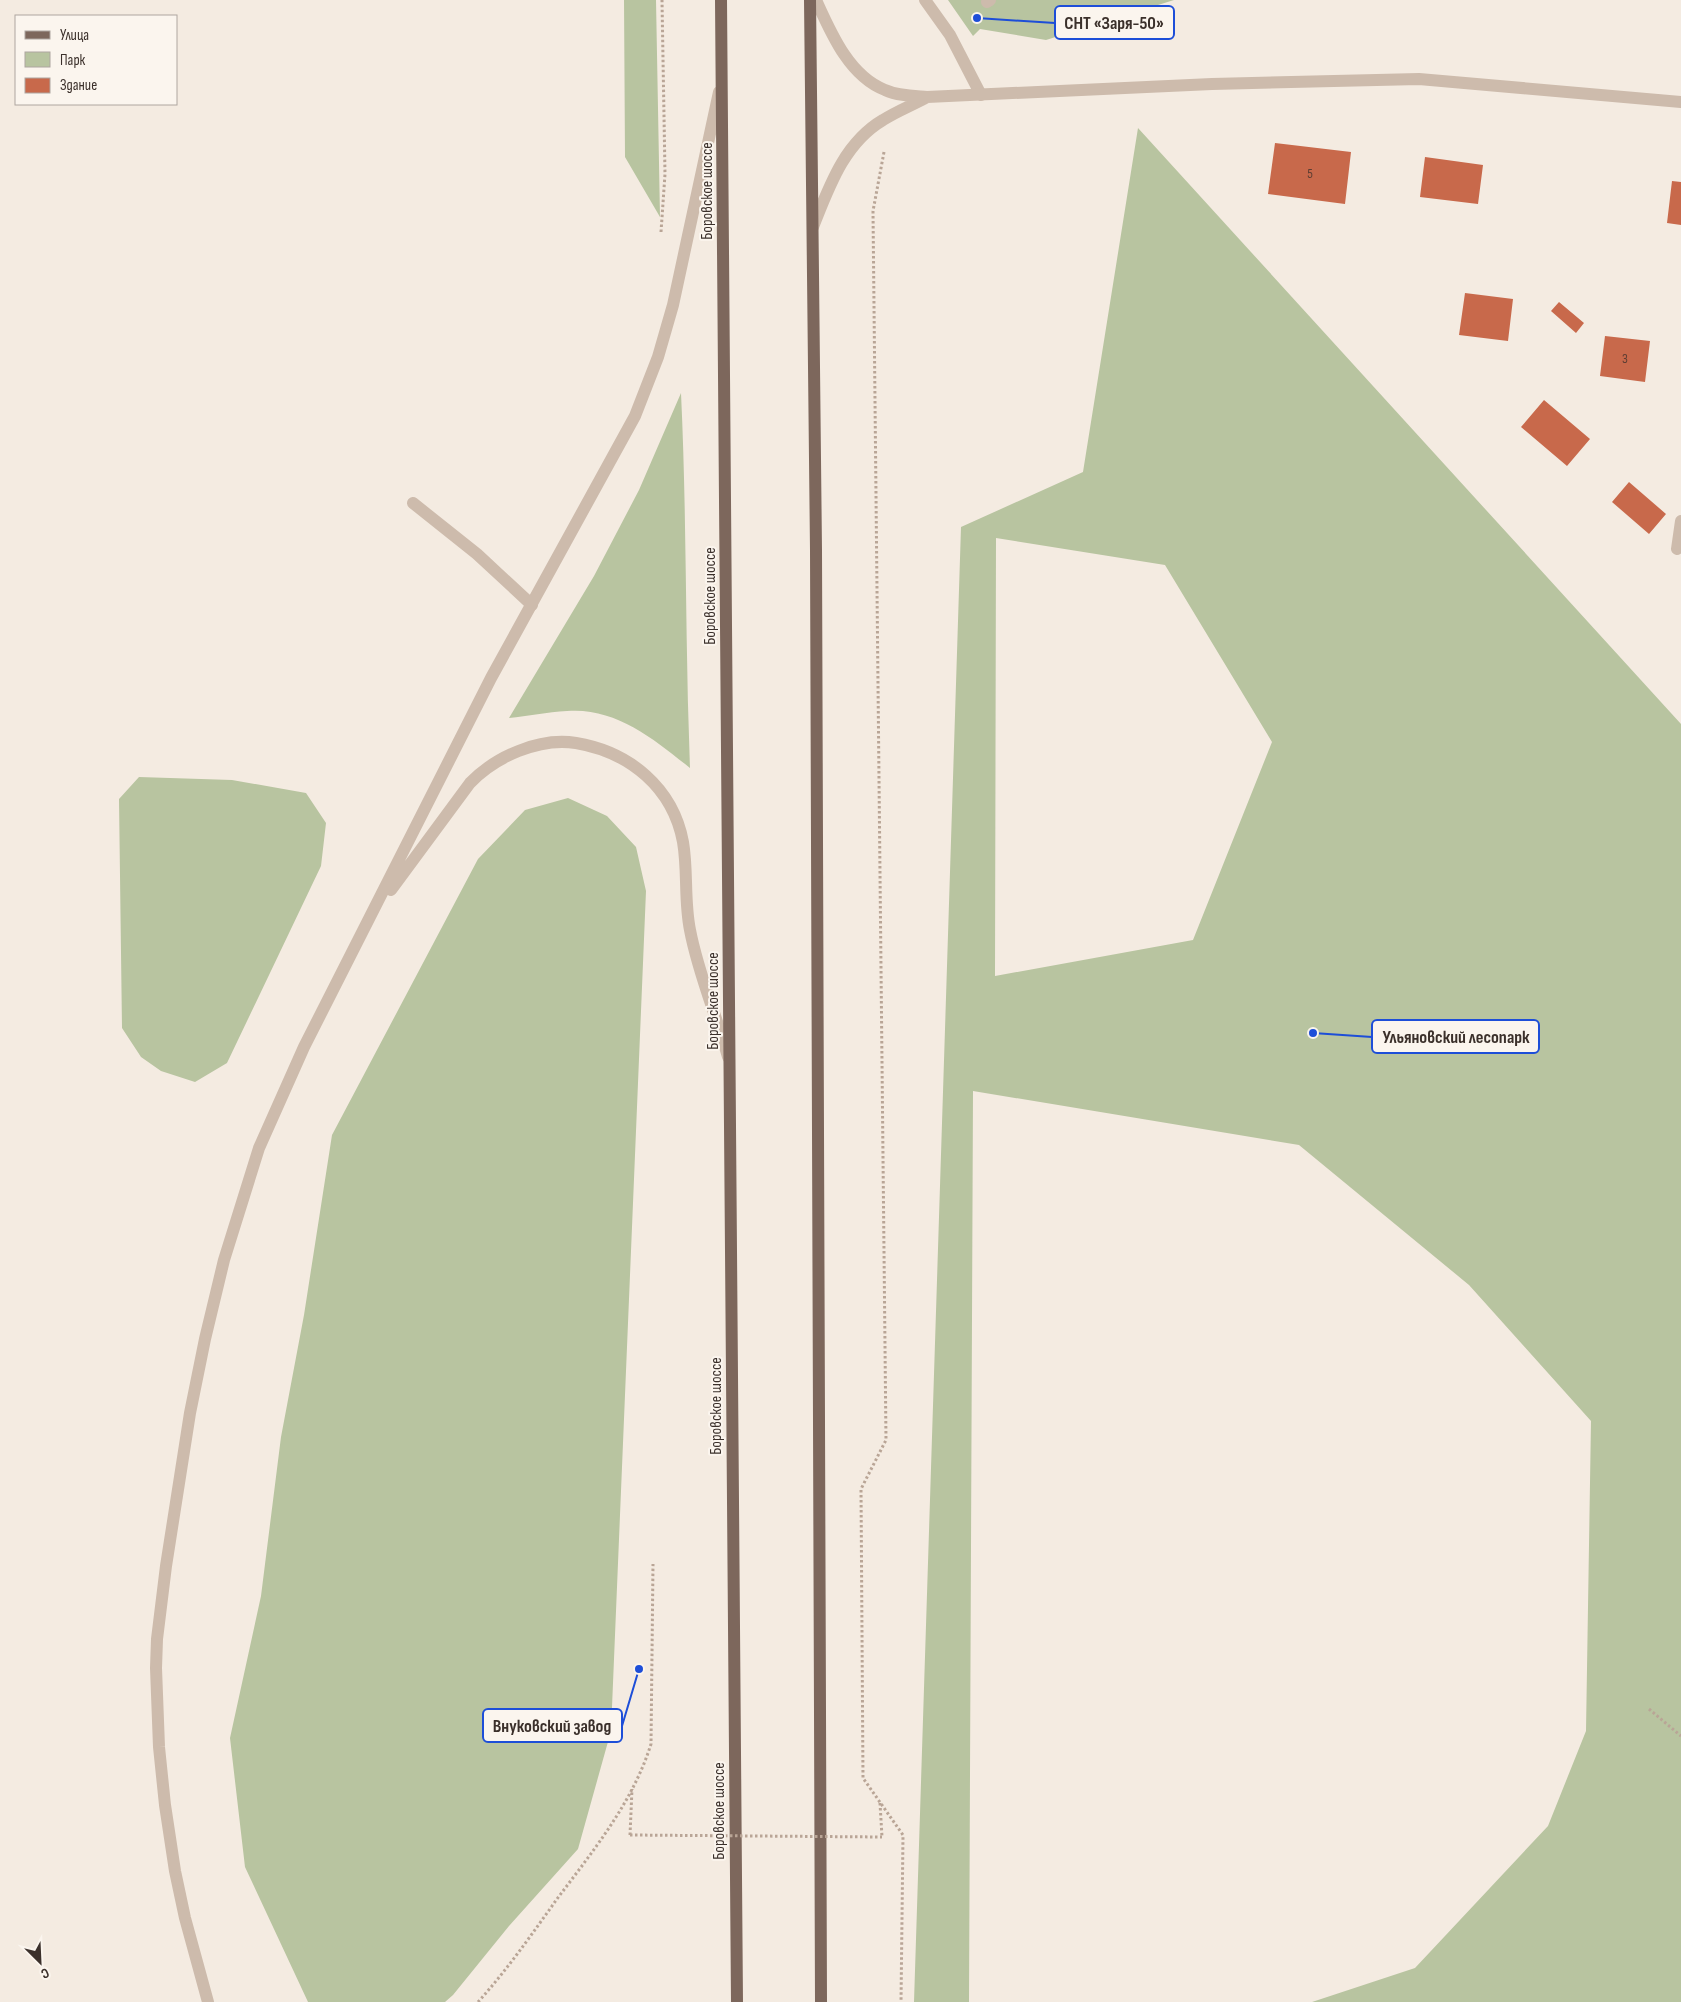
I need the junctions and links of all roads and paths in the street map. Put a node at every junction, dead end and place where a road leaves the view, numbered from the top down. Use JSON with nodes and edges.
{"nodes":[{"id":1,"x":662,"y":0,"type":"edge"},
{"id":2,"x":722,"y":0,"type":"edge"},
{"id":3,"x":810,"y":0,"type":"edge"},
{"id":4,"x":816,"y":0,"type":"edge"},
{"id":5,"x":925,"y":0,"type":"edge"},
{"id":6,"x":722,"y":76,"type":"junction"},
{"id":7,"x":981,"y":95,"type":"junction"},
{"id":8,"x":928,"y":97,"type":"junction"},
{"id":9,"x":1681,"y":102,"type":"edge"},
{"id":10,"x":884,"y":148,"type":"dead end"},
{"id":11,"x":813,"y":227,"type":"junction"},
{"id":12,"x":661,"y":236,"type":"dead end"},
{"id":13,"x":413,"y":503,"type":"dead end"},
{"id":14,"x":1681,"y":521,"type":"edge"},
{"id":15,"x":1677,"y":549,"type":"dead end"},
{"id":16,"x":532,"y":605,"type":"junction"},
{"id":17,"x":368,"y":921,"type":"junction"},
{"id":18,"x":730,"y":1063,"type":"junction"},
{"id":19,"x":653,"y":1564,"type":"dead end"},
{"id":20,"x":1649,"y":1710,"type":"dead end"},
{"id":21,"x":1681,"y":1736,"type":"edge"},
{"id":22,"x":632,"y":1788,"type":"junction"},
{"id":23,"x":880,"y":1802,"type":"junction"},
{"id":24,"x":208,"y":2002,"type":"edge"},
{"id":25,"x":478,"y":2002,"type":"edge"},
{"id":26,"x":737,"y":2002,"type":"edge"},
{"id":27,"x":821,"y":2002,"type":"edge"},
{"id":28,"x":901,"y":2002,"type":"edge"}],
"edges":[{"from":1,"to":12,"type":"path"},
{"from":2,"to":6,"type":"main road","name":"Боровское шоссе"},
{"from":3,"to":11,"type":"main road"},
{"from":4,"to":8,"type":"street"},
{"from":5,"to":7,"type":"street"},
{"from":6,"to":16,"type":"street"},
{"from":6,"to":18,"type":"main road","name":"Боровское шоссе"},
{"from":7,"to":8,"type":"street"},
{"from":7,"to":9,"type":"street"},
{"from":8,"to":11,"type":"street"},
{"from":10,"to":23,"type":"path"},
{"from":11,"to":27,"type":"main road"},
{"from":13,"to":16,"type":"street"},
{"from":14,"to":15,"type":"street"},
{"from":16,"to":17,"type":"street"},
{"from":17,"to":18,"type":"street"},
{"from":17,"to":24,"type":"street"},
{"from":18,"to":26,"type":"main road","name":"Боровское шоссе"},
{"from":19,"to":22,"type":"path"},
{"from":20,"to":21,"type":"path"},
{"from":22,"to":23,"type":"path","bridge":true},
{"from":22,"to":25,"type":"path"},
{"from":23,"to":28,"type":"path"}]}
